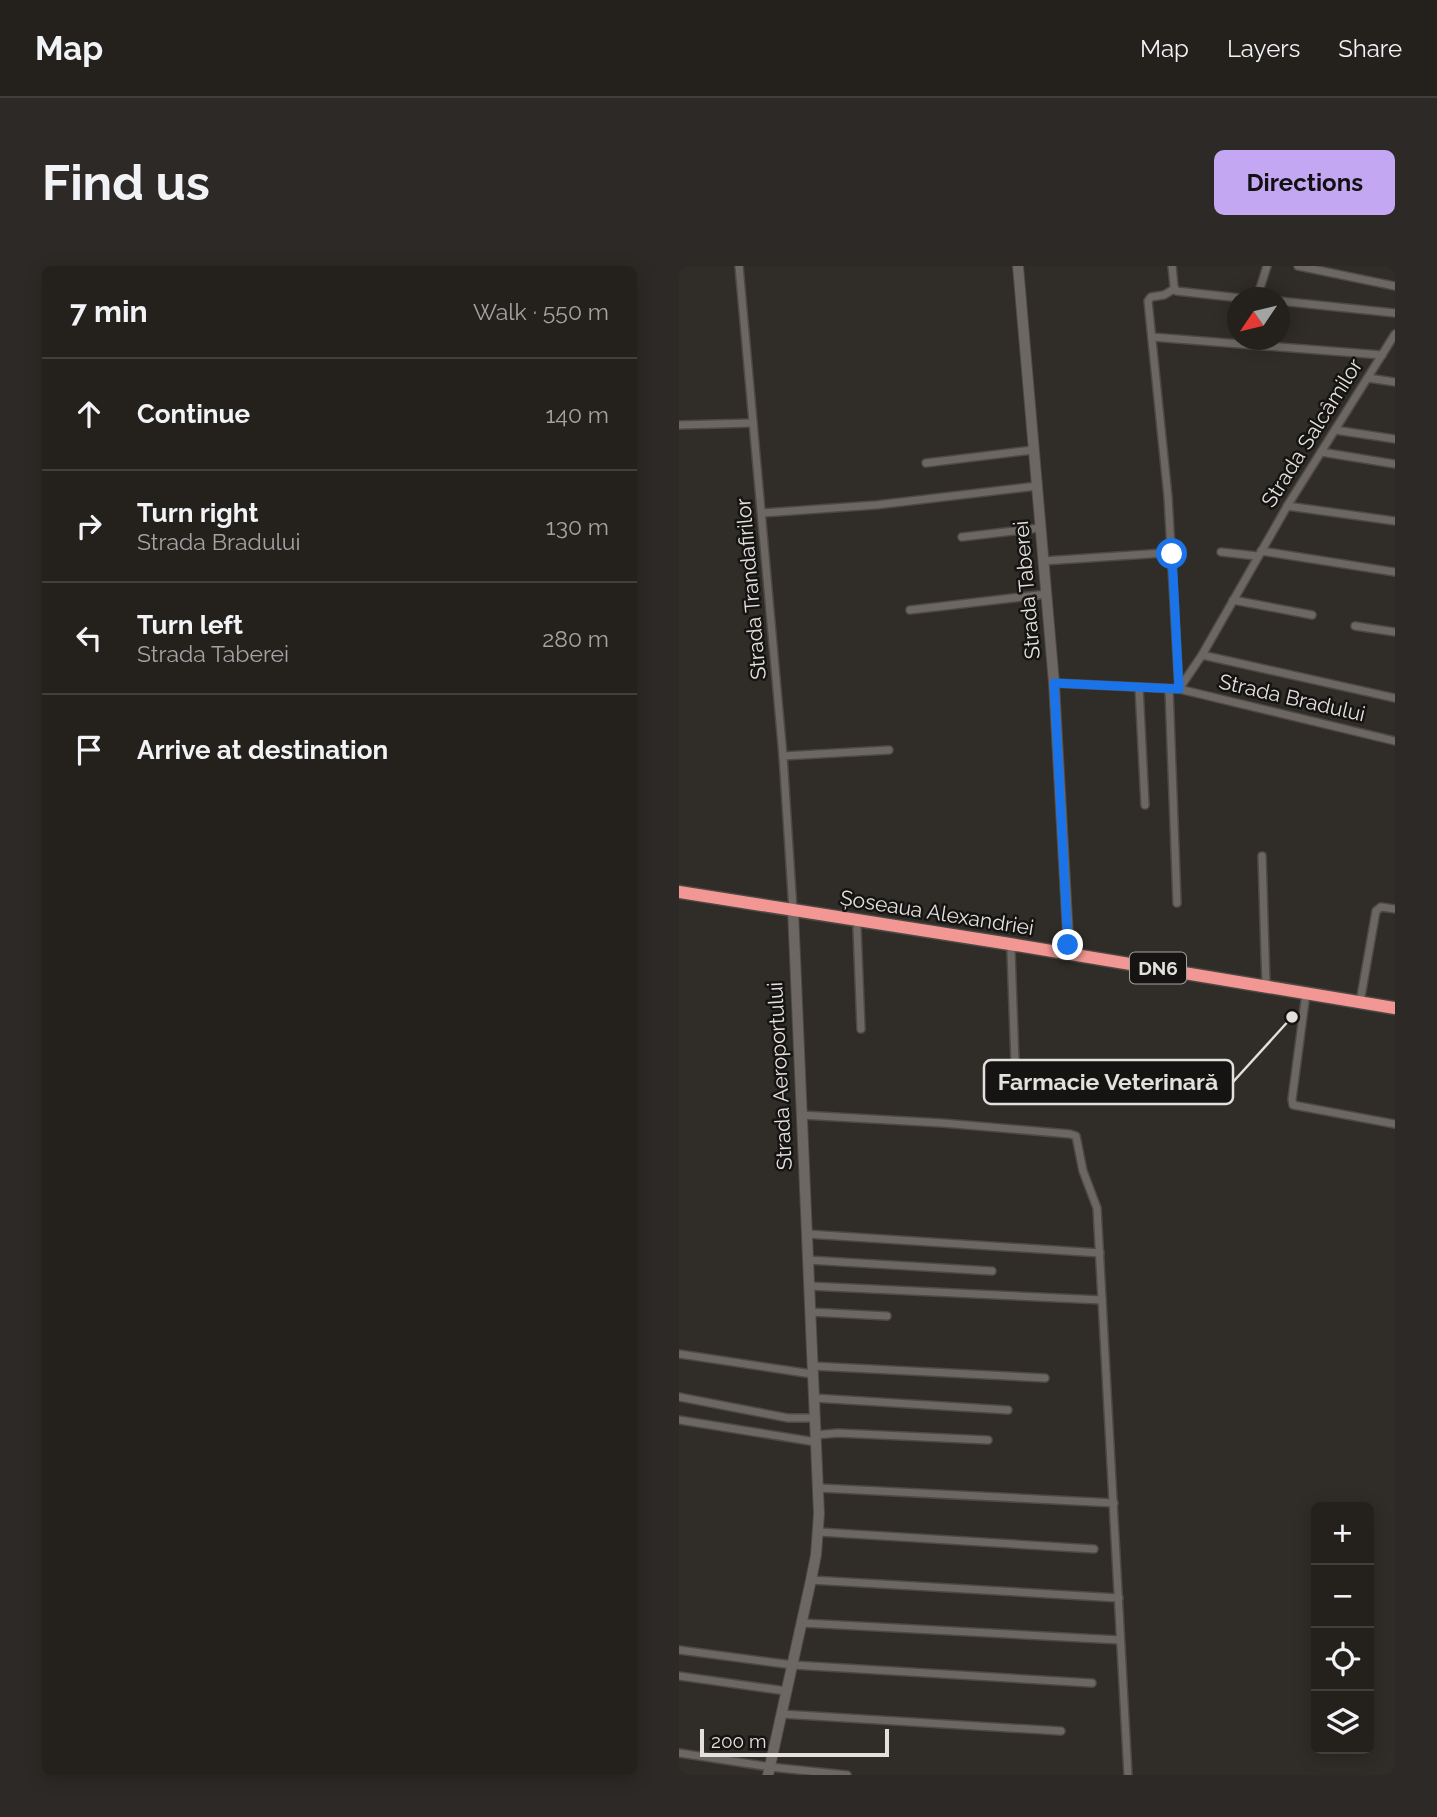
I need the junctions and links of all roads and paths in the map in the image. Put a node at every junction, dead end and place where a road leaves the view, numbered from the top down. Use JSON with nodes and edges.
{"nodes":[{"id":1,"x":739,"y":266,"type":"edge"},
{"id":2,"x":1018,"y":266,"type":"edge"},
{"id":3,"x":1172,"y":266,"type":"edge"},
{"id":4,"x":1267,"y":266,"type":"edge"},
{"id":5,"x":1298,"y":266,"type":"edge"},
{"id":6,"x":1395,"y":286,"type":"edge"},
{"id":7,"x":1260,"y":287,"type":"edge"},
{"id":8,"x":1174,"y":289,"type":"junction"},
{"id":9,"x":1227,"y":297,"type":"edge"},
{"id":10,"x":1290,"y":302,"type":"edge"},
{"id":11,"x":1395,"y":313,"type":"edge"},
{"id":12,"x":1395,"y":335,"type":"edge"},
{"id":13,"x":1152,"y":337,"type":"junction"},
{"id":14,"x":1382,"y":355,"type":"junction"},
{"id":15,"x":1368,"y":378,"type":"junction"},
{"id":16,"x":1395,"y":382,"type":"edge"},
{"id":17,"x":753,"y":423,"type":"junction"},
{"id":18,"x":679,"y":425,"type":"edge"},
{"id":19,"x":1335,"y":430,"type":"junction"},
{"id":20,"x":1395,"y":439,"type":"edge"},
{"id":21,"x":1034,"y":450,"type":"junction"},
{"id":22,"x":1321,"y":452,"type":"junction"},
{"id":23,"x":926,"y":463,"type":"dead end"},
{"id":24,"x":1395,"y":464,"type":"edge"},
{"id":25,"x":1037,"y":486,"type":"junction"},
{"id":26,"x":1287,"y":506,"type":"junction"},
{"id":27,"x":762,"y":513,"type":"junction"},
{"id":28,"x":1395,"y":521,"type":"edge"},
{"id":29,"x":1040,"y":528,"type":"junction"},
{"id":30,"x":962,"y":537,"type":"dead end"},
{"id":31,"x":1221,"y":552,"type":"dead end"},
{"id":32,"x":1164,"y":553,"type":"dead end"},
{"id":33,"x":1259,"y":553,"type":"junction"},
{"id":34,"x":1043,"y":561,"type":"junction"},
{"id":35,"x":1395,"y":572,"type":"edge"},
{"id":36,"x":1046,"y":591,"type":"junction"},
{"id":37,"x":1233,"y":600,"type":"junction"},
{"id":38,"x":921,"y":604,"type":"dead end"},
{"id":39,"x":910,"y":610,"type":"dead end"},
{"id":40,"x":1312,"y":615,"type":"dead end"},
{"id":41,"x":1355,"y":626,"type":"dead end"},
{"id":42,"x":1395,"y":632,"type":"edge"},
{"id":43,"x":1202,"y":655,"type":"junction"},
{"id":44,"x":1054,"y":683,"type":"junction"},
{"id":45,"x":1139,"y":687,"type":"junction"},
{"id":46,"x":1169,"y":689,"type":"junction"},
{"id":47,"x":1179,"y":689,"type":"junction"},
{"id":48,"x":1395,"y":698,"type":"edge"},
{"id":49,"x":1395,"y":741,"type":"edge"},
{"id":50,"x":889,"y":750,"type":"dead end"},
{"id":51,"x":783,"y":756,"type":"junction"},
{"id":52,"x":1145,"y":805,"type":"dead end"},
{"id":53,"x":1262,"y":856,"type":"dead end"},
{"id":54,"x":679,"y":892,"type":"edge"},
{"id":55,"x":679,"y":899,"type":"edge"},
{"id":56,"x":1177,"y":903,"type":"dead end"},
{"id":57,"x":1395,"y":909,"type":"edge"},
{"id":58,"x":792,"y":913,"type":"junction"},
{"id":59,"x":857,"y":928,"type":"junction"},
{"id":60,"x":1011,"y":951,"type":"junction"},
{"id":61,"x":1069,"y":954,"type":"junction"},
{"id":62,"x":1266,"y":986,"type":"junction"},
{"id":63,"x":1305,"y":1000,"type":"junction"},
{"id":64,"x":1360,"y":1002,"type":"junction"},
{"id":65,"x":1395,"y":1009,"type":"edge"},
{"id":66,"x":1395,"y":1014,"type":"edge"},
{"id":67,"x":861,"y":1029,"type":"dead end"},
{"id":68,"x":1016,"y":1091,"type":"dead end"},
{"id":69,"x":801,"y":1115,"type":"junction"},
{"id":70,"x":1395,"y":1124,"type":"edge"},
{"id":71,"x":807,"y":1234,"type":"junction"},
{"id":72,"x":1100,"y":1253,"type":"junction"},
{"id":73,"x":808,"y":1260,"type":"junction"},
{"id":74,"x":992,"y":1271,"type":"dead end"},
{"id":75,"x":809,"y":1286,"type":"junction"},
{"id":76,"x":1102,"y":1300,"type":"junction"},
{"id":77,"x":810,"y":1312,"type":"junction"},
{"id":78,"x":887,"y":1315,"type":"dead end"},
{"id":79,"x":679,"y":1354,"type":"edge"},
{"id":80,"x":812,"y":1370,"type":"junction"},
{"id":81,"x":1045,"y":1378,"type":"dead end"},
{"id":82,"x":679,"y":1397,"type":"edge"},
{"id":83,"x":814,"y":1398,"type":"junction"},
{"id":84,"x":1008,"y":1410,"type":"dead end"},
{"id":85,"x":815,"y":1419,"type":"junction"},
{"id":86,"x":679,"y":1420,"type":"edge"},
{"id":87,"x":816,"y":1438,"type":"junction"},
{"id":88,"x":988,"y":1440,"type":"dead end"},
{"id":89,"x":819,"y":1488,"type":"junction"},
{"id":90,"x":1114,"y":1503,"type":"junction"},
{"id":91,"x":819,"y":1532,"type":"junction"},
{"id":92,"x":1094,"y":1549,"type":"dead end"},
{"id":93,"x":811,"y":1580,"type":"junction"},
{"id":94,"x":1119,"y":1598,"type":"junction"},
{"id":95,"x":802,"y":1623,"type":"junction"},
{"id":96,"x":1120,"y":1640,"type":"junction"},
{"id":97,"x":679,"y":1650,"type":"edge"},
{"id":98,"x":793,"y":1665,"type":"junction"},
{"id":99,"x":679,"y":1676,"type":"edge"},
{"id":100,"x":1092,"y":1683,"type":"dead end"},
{"id":101,"x":786,"y":1691,"type":"junction"},
{"id":102,"x":781,"y":1714,"type":"junction"},
{"id":103,"x":1061,"y":1731,"type":"dead end"},
{"id":104,"x":679,"y":1753,"type":"edge"},
{"id":105,"x":769,"y":1771,"type":"edge"},
{"id":106,"x":847,"y":1775,"type":"edge"},
{"id":107,"x":1128,"y":1775,"type":"edge"}],
"edges":[{"from":1,"to":17,"type":"street","name":"Strada Trandafirilor"},
{"from":2,"to":21,"type":"street","name":"Strada Taberei"},
{"from":3,"to":8,"type":"street"},
{"from":4,"to":7,"type":"street"},
{"from":5,"to":6,"type":"street"},
{"from":8,"to":9,"type":"street"},
{"from":8,"to":13,"type":"street"},
{"from":10,"to":11,"type":"street"},
{"from":12,"to":14,"type":"street","name":"Strada Salcâmilor"},
{"from":13,"to":14,"type":"street"},
{"from":13,"to":47,"type":"street"},
{"from":14,"to":15,"type":"street","name":"Strada Salcâmilor"},
{"from":15,"to":16,"type":"street"},
{"from":15,"to":19,"type":"street","name":"Strada Salcâmilor"},
{"from":17,"to":18,"type":"street"},
{"from":17,"to":27,"type":"street","name":"Strada Trandafirilor"},
{"from":19,"to":20,"type":"street"},
{"from":19,"to":22,"type":"street","name":"Strada Salcâmilor"},
{"from":21,"to":23,"type":"street"},
{"from":21,"to":25,"type":"street","name":"Strada Taberei"},
{"from":22,"to":24,"type":"street"},
{"from":22,"to":26,"type":"street","name":"Strada Salcâmilor"},
{"from":25,"to":27,"type":"street"},
{"from":25,"to":29,"type":"street","name":"Strada Taberei"},
{"from":26,"to":28,"type":"street"},
{"from":26,"to":33,"type":"street","name":"Strada Salcâmilor"},
{"from":27,"to":51,"type":"street","name":"Strada Trandafirilor"},
{"from":29,"to":30,"type":"street"},
{"from":29,"to":34,"type":"street","name":"Strada Taberei"},
{"from":31,"to":33,"type":"street"},
{"from":32,"to":34,"type":"street"},
{"from":33,"to":35,"type":"street"},
{"from":33,"to":37,"type":"street","name":"Strada Salcâmilor"},
{"from":34,"to":36,"type":"street","name":"Strada Taberei"},
{"from":36,"to":38,"type":"street"},
{"from":36,"to":39,"type":"street"},
{"from":36,"to":44,"type":"street","name":"Strada Taberei"},
{"from":37,"to":40,"type":"street"},
{"from":37,"to":43,"type":"street","name":"Strada Salcâmilor"},
{"from":41,"to":42,"type":"street"},
{"from":43,"to":47,"type":"street","name":"Strada Salcâmilor"},
{"from":43,"to":48,"type":"street"},
{"from":44,"to":45,"type":"street","name":"Strada Bradului"},
{"from":44,"to":61,"type":"street","name":"Strada Taberei"},
{"from":45,"to":46,"type":"street","name":"Strada Bradului"},
{"from":45,"to":52,"type":"street"},
{"from":46,"to":47,"type":"street","name":"Strada Bradului"},
{"from":46,"to":56,"type":"street"},
{"from":47,"to":49,"type":"street","name":"Strada Bradului"},
{"from":50,"to":51,"type":"street"},
{"from":51,"to":58,"type":"street","name":"Strada Trandafirilor"},
{"from":53,"to":62,"type":"street"},
{"from":54,"to":58,"type":"highway","name":"Șoseaua Alexandriei","number":"DN6"},
{"from":55,"to":58,"type":"highway","name":"Șoseaua Alexandriei","number":"DN6"},
{"from":57,"to":64,"type":"street"},
{"from":58,"to":59,"type":"highway","name":"Șoseaua Alexandriei","number":"DN6"},
{"from":58,"to":61,"type":"highway","name":"Șoseaua Alexandriei","number":"DN6"},
{"from":58,"to":69,"type":"street","name":"Strada Aeroportului"},
{"from":59,"to":60,"type":"highway","name":"Șoseaua Alexandriei","number":"DN6"},
{"from":59,"to":67,"type":"street"},
{"from":60,"to":63,"type":"highway","name":"Șoseaua Alexandriei","number":"DN6"},
{"from":60,"to":68,"type":"street"},
{"from":61,"to":62,"type":"highway","name":"Șoseaua Alexandriei","number":"DN6"},
{"from":62,"to":64,"type":"highway","name":"Șoseaua Alexandriei","number":"DN6"},
{"from":63,"to":66,"type":"highway","name":"Șoseaua Alexandriei","number":"DN6"},
{"from":63,"to":70,"type":"street"},
{"from":64,"to":65,"type":"highway","name":"Șoseaua Alexandriei","number":"DN6"},
{"from":69,"to":71,"type":"street","name":"Strada Aeroportului"},
{"from":69,"to":72,"type":"street"},
{"from":71,"to":72,"type":"street"},
{"from":71,"to":73,"type":"street","name":"Strada Aeroportului"},
{"from":72,"to":76,"type":"street"},
{"from":73,"to":74,"type":"street"},
{"from":73,"to":75,"type":"street","name":"Strada Aeroportului"},
{"from":75,"to":76,"type":"street"},
{"from":75,"to":77,"type":"street","name":"Strada Aeroportului"},
{"from":76,"to":90,"type":"street"},
{"from":77,"to":78,"type":"street"},
{"from":77,"to":80,"type":"street","name":"Strada Aeroportului"},
{"from":79,"to":80,"type":"street"},
{"from":80,"to":81,"type":"street"},
{"from":80,"to":83,"type":"street","name":"Strada Aeroportului"},
{"from":82,"to":85,"type":"street"},
{"from":83,"to":84,"type":"street"},
{"from":83,"to":85,"type":"street","name":"Strada Aeroportului"},
{"from":85,"to":87,"type":"street","name":"Strada Aeroportului"},
{"from":86,"to":87,"type":"street"},
{"from":87,"to":88,"type":"street"},
{"from":87,"to":89,"type":"street","name":"Strada Aeroportului"},
{"from":89,"to":90,"type":"street"},
{"from":89,"to":91,"type":"street","name":"Strada Aeroportului"},
{"from":90,"to":94,"type":"street"},
{"from":91,"to":92,"type":"street"},
{"from":91,"to":93,"type":"street","name":"Strada Aeroportului"},
{"from":93,"to":94,"type":"street"},
{"from":93,"to":95,"type":"street","name":"Strada Aeroportului"},
{"from":94,"to":96,"type":"street"},
{"from":95,"to":96,"type":"street"},
{"from":95,"to":98,"type":"street","name":"Strada Aeroportului"},
{"from":96,"to":107,"type":"street"},
{"from":97,"to":98,"type":"street"},
{"from":98,"to":100,"type":"street"},
{"from":98,"to":101,"type":"street","name":"Strada Aeroportului"},
{"from":99,"to":101,"type":"street"},
{"from":101,"to":102,"type":"street","name":"Strada Aeroportului"},
{"from":102,"to":103,"type":"street"},
{"from":102,"to":105,"type":"street","name":"Strada Aeroportului"},
{"from":104,"to":105,"type":"street"},
{"from":105,"to":106,"type":"street"}]}
